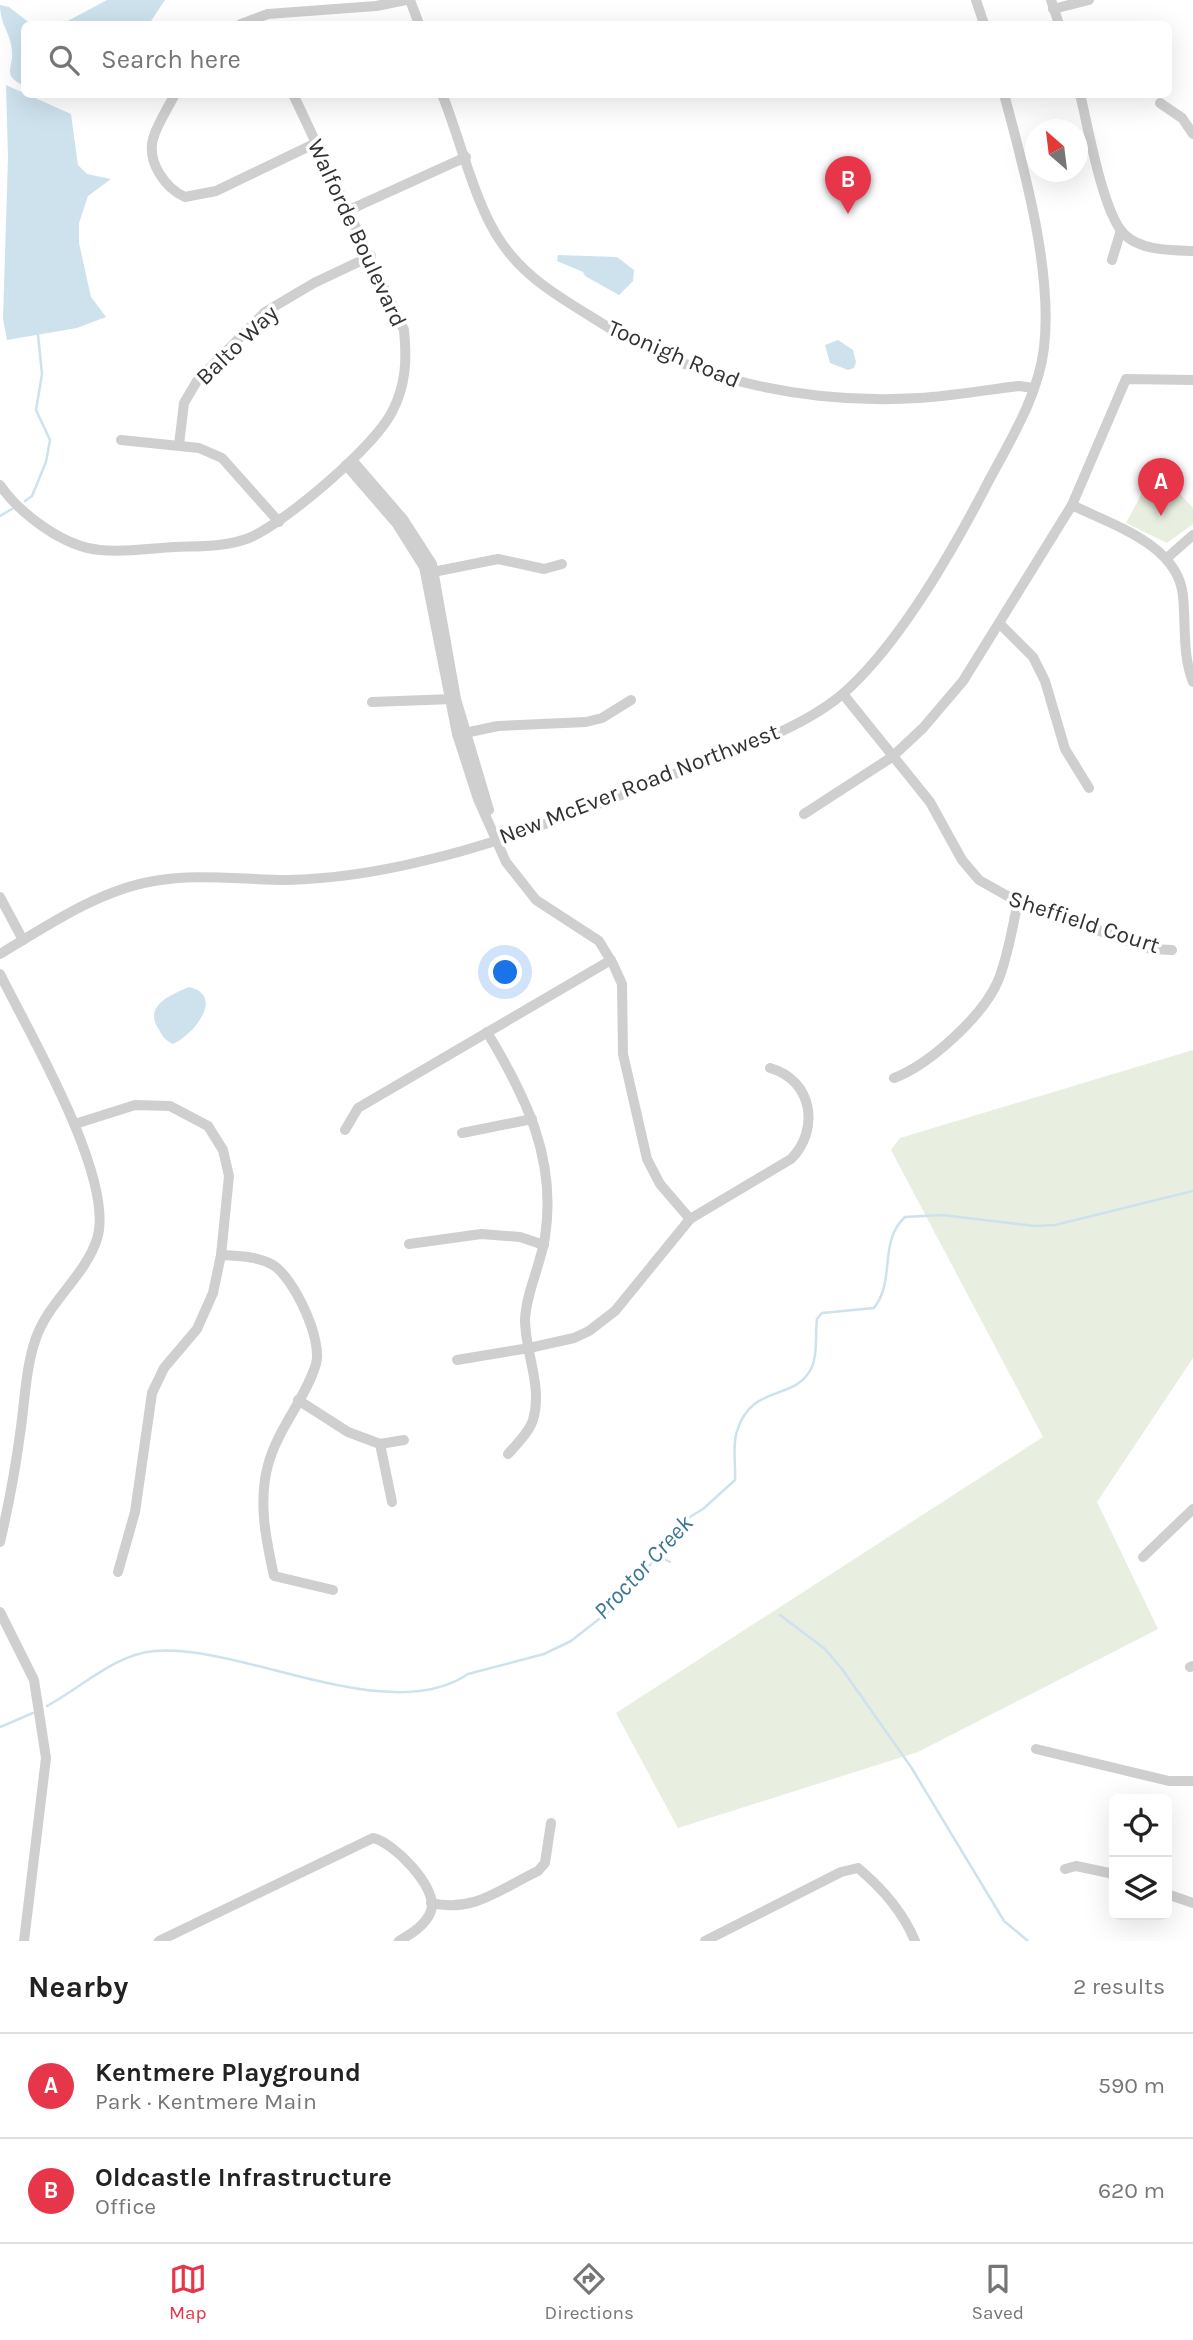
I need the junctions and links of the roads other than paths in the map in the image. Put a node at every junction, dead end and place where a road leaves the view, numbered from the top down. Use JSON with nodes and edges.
{"nodes":[{"id":1,"x":408,"y":0,"type":"edge"},
{"id":2,"x":976,"y":0,"type":"edge"},
{"id":3,"x":1089,"y":0,"type":"edge"},
{"id":4,"x":1052,"y":5,"type":"edge"},
{"id":5,"x":263,"y":20,"type":"edge"},
{"id":6,"x":418,"y":21,"type":"edge"},
{"id":7,"x":983,"y":21,"type":"edge"},
{"id":8,"x":173,"y":98,"type":"edge"},
{"id":9,"x":295,"y":98,"type":"edge"},
{"id":10,"x":444,"y":98,"type":"edge"},
{"id":11,"x":1004,"y":98,"type":"edge"},
{"id":12,"x":1081,"y":98,"type":"edge"},
{"id":13,"x":1160,"y":103,"type":"dead end"},
{"id":14,"x":1193,"y":134,"type":"edge"},
{"id":15,"x":316,"y":143,"type":"junction"},
{"id":16,"x":466,"y":157,"type":"junction"},
{"id":17,"x":349,"y":209,"type":"junction"},
{"id":18,"x":1121,"y":230,"type":"junction"},
{"id":19,"x":1193,"y":251,"type":"edge"},
{"id":20,"x":372,"y":256,"type":"junction"},
{"id":21,"x":1112,"y":260,"type":"dead end"},
{"id":22,"x":1193,"y":380,"type":"edge"},
{"id":23,"x":1034,"y":388,"type":"junction"},
{"id":24,"x":121,"y":440,"type":"dead end"},
{"id":25,"x":178,"y":445,"type":"junction"},
{"id":26,"x":349,"y":462,"type":"junction"},
{"id":27,"x":0,"y":485,"type":"edge"},
{"id":28,"x":1072,"y":505,"type":"junction"},
{"id":29,"x":279,"y":522,"type":"junction"},
{"id":30,"x":1193,"y":535,"type":"edge"},
{"id":31,"x":1168,"y":557,"type":"junction"},
{"id":32,"x":562,"y":564,"type":"dead end"},
{"id":33,"x":430,"y":573,"type":"junction"},
{"id":34,"x":1000,"y":624,"type":"junction"},
{"id":35,"x":1193,"y":682,"type":"edge"},
{"id":36,"x":843,"y":694,"type":"junction"},
{"id":37,"x":453,"y":699,"type":"junction"},
{"id":38,"x":631,"y":700,"type":"dead end"},
{"id":39,"x":372,"y":702,"type":"dead end"},
{"id":40,"x":461,"y":733,"type":"junction"},
{"id":41,"x":892,"y":757,"type":"junction"},
{"id":42,"x":1089,"y":788,"type":"dead end"},
{"id":43,"x":804,"y":814,"type":"dead end"},
{"id":44,"x":496,"y":840,"type":"junction"},
{"id":45,"x":0,"y":897,"type":"edge"},
{"id":46,"x":1018,"y":902,"type":"junction"},
{"id":47,"x":23,"y":940,"type":"junction"},
{"id":48,"x":1172,"y":950,"type":"dead end"},
{"id":49,"x":0,"y":954,"type":"edge"},
{"id":50,"x":611,"y":960,"type":"junction"},
{"id":51,"x":0,"y":974,"type":"edge"},
{"id":52,"x":487,"y":1032,"type":"junction"},
{"id":53,"x":770,"y":1068,"type":"dead end"},
{"id":54,"x":894,"y":1078,"type":"dead end"},
{"id":55,"x":532,"y":1119,"type":"junction"},
{"id":56,"x":75,"y":1124,"type":"junction"},
{"id":57,"x":345,"y":1130,"type":"dead end"},
{"id":58,"x":462,"y":1133,"type":"dead end"},
{"id":59,"x":690,"y":1219,"type":"junction"},
{"id":60,"x":409,"y":1244,"type":"dead end"},
{"id":61,"x":544,"y":1245,"type":"junction"},
{"id":62,"x":221,"y":1255,"type":"junction"},
{"id":63,"x":529,"y":1348,"type":"junction"},
{"id":64,"x":457,"y":1360,"type":"dead end"},
{"id":65,"x":298,"y":1400,"type":"junction"},
{"id":66,"x":404,"y":1440,"type":"dead end"},
{"id":67,"x":380,"y":1444,"type":"junction"},
{"id":68,"x":508,"y":1454,"type":"dead end"},
{"id":69,"x":392,"y":1502,"type":"dead end"},
{"id":70,"x":1193,"y":1509,"type":"edge"},
{"id":71,"x":0,"y":1542,"type":"edge"},
{"id":72,"x":1143,"y":1557,"type":"dead end"},
{"id":73,"x":118,"y":1572,"type":"dead end"},
{"id":74,"x":333,"y":1590,"type":"dead end"},
{"id":75,"x":0,"y":1612,"type":"edge"},
{"id":76,"x":1036,"y":1749,"type":"dead end"},
{"id":77,"x":1193,"y":1782,"type":"edge"},
{"id":78,"x":551,"y":1823,"type":"dead end"},
{"id":79,"x":1065,"y":1869,"type":"dead end"},
{"id":80,"x":1109,"y":1873,"type":"edge"},
{"id":81,"x":1172,"y":1896,"type":"edge"},
{"id":82,"x":431,"y":1903,"type":"junction"},
{"id":83,"x":1193,"y":1903,"type":"edge"},
{"id":84,"x":709,"y":1940,"type":"edge"},
{"id":85,"x":24,"y":1941,"type":"edge"},
{"id":86,"x":159,"y":1941,"type":"edge"},
{"id":87,"x":399,"y":1941,"type":"edge"},
{"id":88,"x":915,"y":1941,"type":"edge"}],
"edges":[{"from":1,"to":5,"type":"street"},
{"from":1,"to":6,"type":"street"},
{"from":2,"to":7,"type":"street"},
{"from":3,"to":4,"type":"street"},
{"from":8,"to":15,"type":"street"},
{"from":9,"to":15,"type":"street","name":"Walforde Boulevard"},
{"from":10,"to":16,"type":"street","name":"Toonigh Road"},
{"from":11,"to":23,"type":"street","name":"New McEver Road Northwest"},
{"from":12,"to":18,"type":"street"},
{"from":13,"to":14,"type":"street"},
{"from":15,"to":17,"type":"street","name":"Walforde Boulevard"},
{"from":16,"to":17,"type":"street"},
{"from":16,"to":23,"type":"street","name":"Toonigh Road"},
{"from":17,"to":20,"type":"street","name":"Walforde Boulevard"},
{"from":18,"to":19,"type":"street"},
{"from":18,"to":21,"type":"street"},
{"from":20,"to":25,"type":"street","name":"Balto Way"},
{"from":20,"to":26,"type":"street","name":"Walforde Boulevard"},
{"from":22,"to":28,"type":"street"},
{"from":23,"to":36,"type":"street","name":"New McEver Road Northwest"},
{"from":24,"to":25,"type":"street"},
{"from":25,"to":29,"type":"street"},
{"from":26,"to":29,"type":"street","name":"Walforde Boulevard"},
{"from":26,"to":33,"type":"street"},
{"from":27,"to":29,"type":"street","name":"Walforde Boulevard"},
{"from":28,"to":31,"type":"street"},
{"from":28,"to":34,"type":"street"},
{"from":30,"to":31,"type":"street"},
{"from":31,"to":35,"type":"street"},
{"from":32,"to":33,"type":"street"},
{"from":33,"to":37,"type":"street"},
{"from":34,"to":41,"type":"street"},
{"from":34,"to":42,"type":"street"},
{"from":36,"to":41,"type":"street","name":"Sheffield Court"},
{"from":36,"to":44,"type":"street","name":"New McEver Road Northwest"},
{"from":37,"to":39,"type":"street"},
{"from":37,"to":40,"type":"street"},
{"from":38,"to":40,"type":"street"},
{"from":40,"to":44,"type":"street"},
{"from":41,"to":43,"type":"street"},
{"from":41,"to":46,"type":"street","name":"Sheffield Court"},
{"from":44,"to":47,"type":"street","name":"New McEver Road Northwest"},
{"from":44,"to":50,"type":"street"},
{"from":45,"to":47,"type":"street"},
{"from":46,"to":48,"type":"street","name":"Sheffield Court"},
{"from":46,"to":54,"type":"street"},
{"from":47,"to":49,"type":"street","name":"New McEver Road Northwest"},
{"from":50,"to":52,"type":"street"},
{"from":50,"to":59,"type":"street"},
{"from":51,"to":56,"type":"street"},
{"from":52,"to":55,"type":"street"},
{"from":52,"to":57,"type":"street"},
{"from":53,"to":59,"type":"street"},
{"from":55,"to":58,"type":"street"},
{"from":55,"to":61,"type":"street"},
{"from":56,"to":62,"type":"street"},
{"from":56,"to":71,"type":"street"},
{"from":59,"to":63,"type":"street"},
{"from":60,"to":61,"type":"street"},
{"from":61,"to":63,"type":"street"},
{"from":62,"to":65,"type":"street"},
{"from":62,"to":73,"type":"street"},
{"from":63,"to":64,"type":"street"},
{"from":63,"to":68,"type":"street"},
{"from":65,"to":67,"type":"street"},
{"from":65,"to":74,"type":"street"},
{"from":66,"to":67,"type":"street"},
{"from":67,"to":69,"type":"street"},
{"from":70,"to":72,"type":"street"},
{"from":75,"to":85,"type":"street"},
{"from":76,"to":77,"type":"street"},
{"from":78,"to":82,"type":"street"},
{"from":79,"to":80,"type":"street"},
{"from":81,"to":83,"type":"street"},
{"from":82,"to":86,"type":"street"},
{"from":82,"to":87,"type":"street"},
{"from":84,"to":88,"type":"street"}]}
